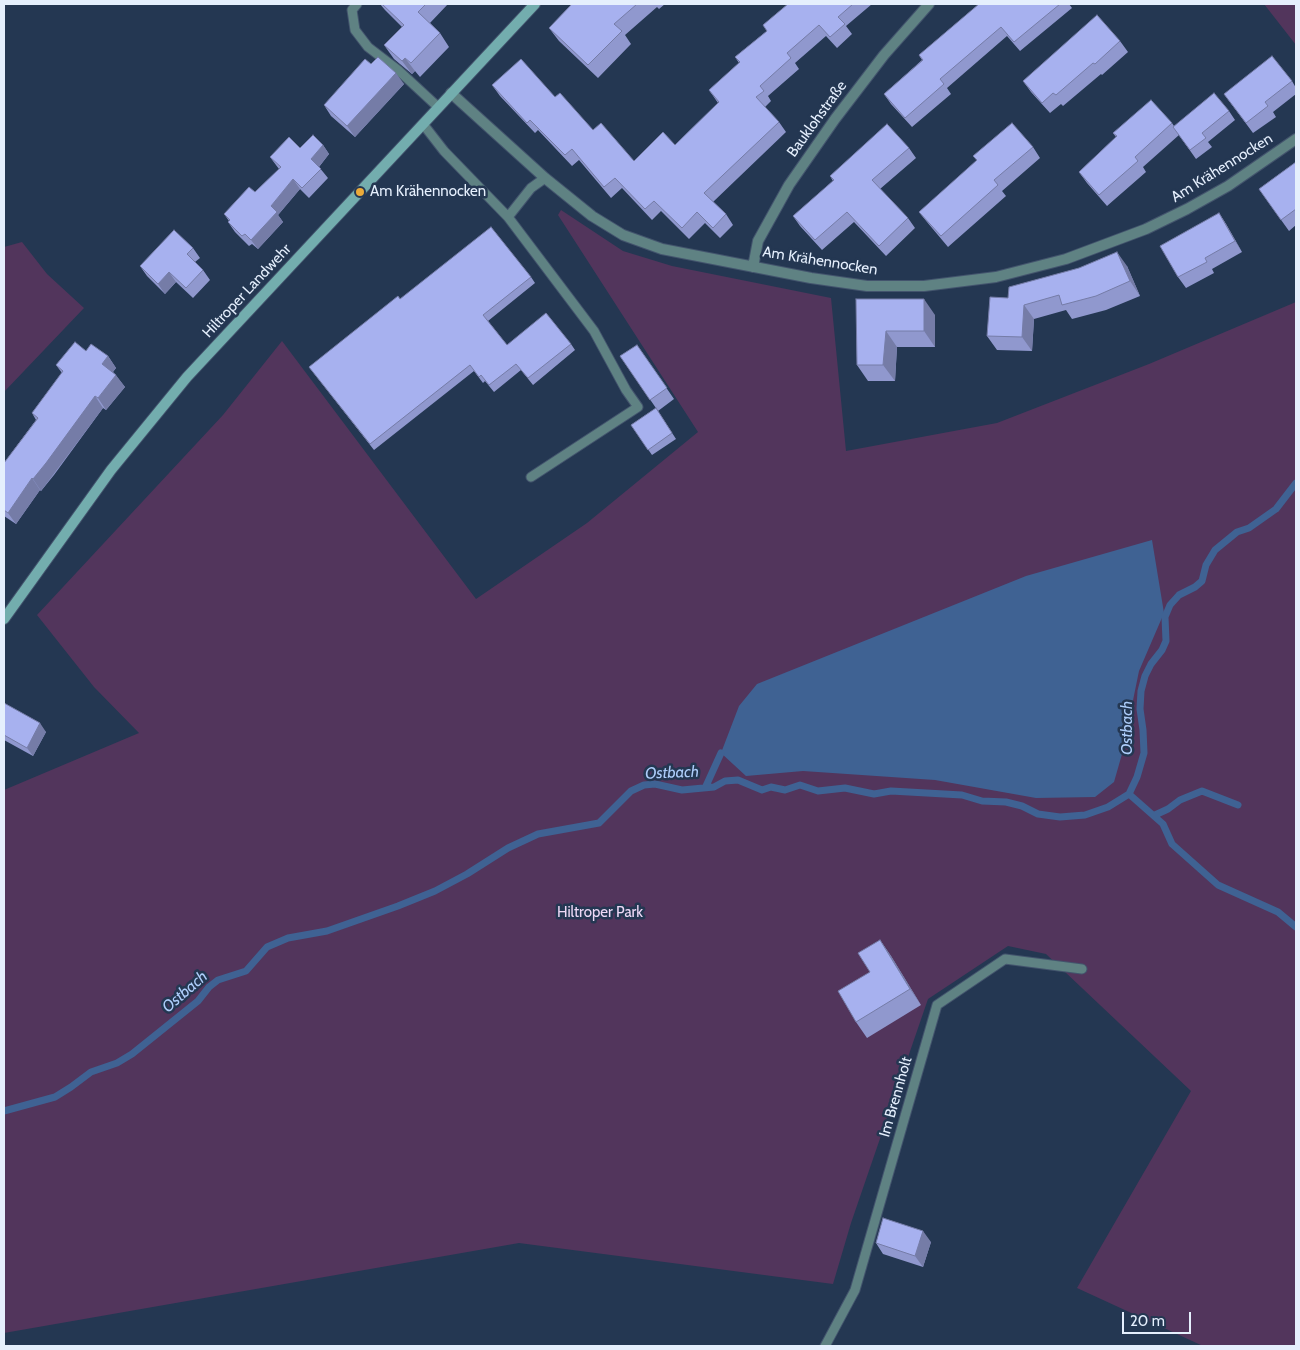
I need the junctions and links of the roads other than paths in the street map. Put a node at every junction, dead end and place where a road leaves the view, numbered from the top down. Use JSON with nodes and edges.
{"nodes":[{"id":1,"x":357,"y":4,"type":"edge"},
{"id":2,"x":535,"y":4,"type":"edge"},
{"id":3,"x":929,"y":4,"type":"edge"},
{"id":4,"x":451,"y":93,"type":"junction"},
{"id":5,"x":438,"y":107,"type":"junction"},
{"id":6,"x":422,"y":124,"type":"junction"},
{"id":7,"x":1296,"y":139,"type":"edge"},
{"id":8,"x":545,"y":178,"type":"junction"},
{"id":9,"x":508,"y":217,"type":"junction"},
{"id":10,"x":753,"y":267,"type":"junction"},
{"id":11,"x":531,"y":477,"type":"dead end"},
{"id":12,"x":4,"y":619,"type":"edge"},
{"id":13,"x":1082,"y":969,"type":"dead end"},
{"id":14,"x":825,"y":1346,"type":"edge"}],
"edges":[{"from":1,"to":5,"type":"lane"},
{"from":2,"to":4,"type":"street","name":"Hiltroper Landwehr"},
{"from":3,"to":10,"type":"street","name":"Bauklohstraße"},
{"from":4,"to":5,"type":"street","name":"Hiltroper Landwehr"},
{"from":4,"to":8,"type":"street","name":"Am Krähennocken"},
{"from":5,"to":6,"type":"street","name":"Hiltroper Landwehr"},
{"from":6,"to":9,"type":"lane"},
{"from":6,"to":12,"type":"street","name":"Hiltroper Landwehr"},
{"from":7,"to":10,"type":"street","name":"Am Krähennocken"},
{"from":8,"to":9,"type":"lane"},
{"from":8,"to":10,"type":"street","name":"Am Krähennocken"},
{"from":9,"to":11,"type":"lane"},
{"from":13,"to":14,"type":"lane","name":"Im Brennholt"}]}
